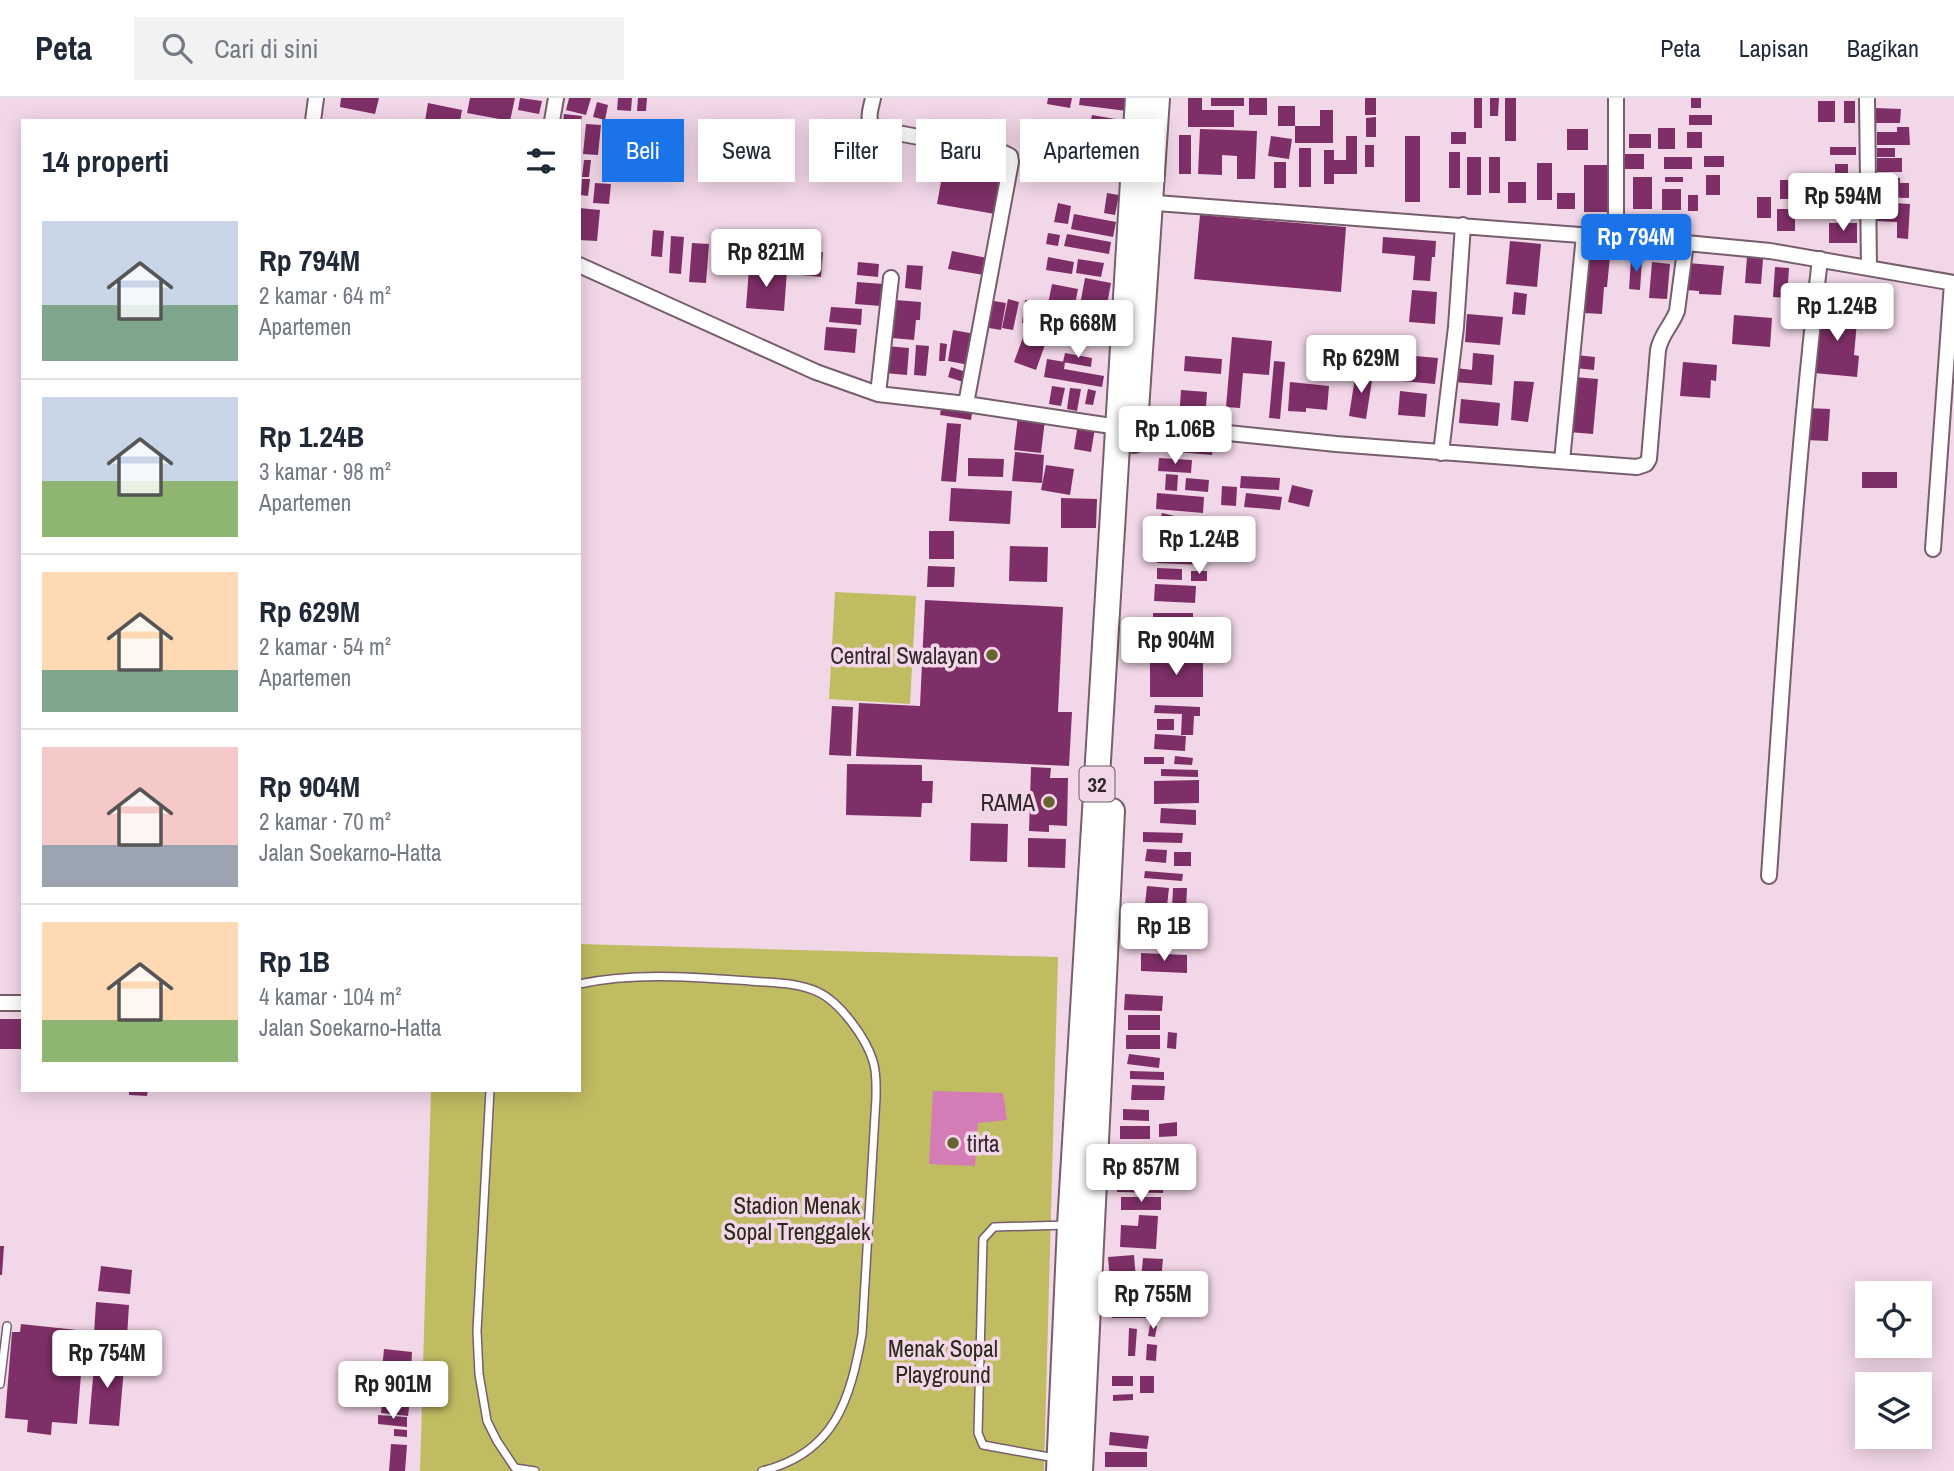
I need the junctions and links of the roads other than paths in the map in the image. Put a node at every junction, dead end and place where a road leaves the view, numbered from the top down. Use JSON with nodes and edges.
{"nodes":[{"id":1,"x":316,"y":98,"type":"edge"},
{"id":2,"x":556,"y":98,"type":"edge"},
{"id":3,"x":873,"y":98,"type":"edge"},
{"id":4,"x":1138,"y":98,"type":"edge"},
{"id":5,"x":1157,"y":98,"type":"edge"},
{"id":6,"x":1616,"y":98,"type":"edge"},
{"id":7,"x":1867,"y":98,"type":"edge"},
{"id":8,"x":313,"y":119,"type":"edge"},
{"id":9,"x":552,"y":119,"type":"edge"},
{"id":10,"x":1141,"y":202,"type":"junction"},
{"id":11,"x":1463,"y":225,"type":"junction"},
{"id":12,"x":1584,"y":235,"type":"junction"},
{"id":13,"x":1616,"y":237,"type":"junction"},
{"id":14,"x":1686,"y":243,"type":"junction"},
{"id":15,"x":1820,"y":259,"type":"junction"},
{"id":16,"x":581,"y":266,"type":"edge"},
{"id":17,"x":1869,"y":268,"type":"junction"},
{"id":18,"x":891,"y":278,"type":"dead end"},
{"id":19,"x":1953,"y":283,"type":"edge"},
{"id":20,"x":878,"y":394,"type":"junction"},
{"id":21,"x":966,"y":404,"type":"junction"},
{"id":22,"x":1126,"y":428,"type":"junction"},
{"id":23,"x":1441,"y":453,"type":"junction"},
{"id":24,"x":1562,"y":461,"type":"junction"},
{"id":25,"x":1933,"y":549,"type":"dead end"},
{"id":26,"x":1769,"y":876,"type":"dead end"},
{"id":27,"x":581,"y":984,"type":"edge"},
{"id":28,"x":0,"y":1003,"type":"edge"},
{"id":29,"x":21,"y":1003,"type":"edge"},
{"id":30,"x":490,"y":1092,"type":"edge"},
{"id":31,"x":1081,"y":1225,"type":"junction"},
{"id":32,"x":7,"y":1326,"type":"dead end"},
{"id":33,"x":0,"y":1384,"type":"edge"},
{"id":34,"x":1070,"y":1466,"type":"edge"},
{"id":35,"x":515,"y":1470,"type":"edge"},
{"id":36,"x":535,"y":1471,"type":"edge"},
{"id":37,"x":762,"y":1471,"type":"edge"}],
"edges":[{"from":1,"to":8,"type":"street"},
{"from":2,"to":9,"type":"street"},
{"from":3,"to":21,"type":"street"},
{"from":4,"to":10,"type":"highway","number":"32"},
{"from":5,"to":10,"type":"highway","number":"32"},
{"from":6,"to":13,"type":"street"},
{"from":7,"to":17,"type":"street"},
{"from":10,"to":11,"type":"street"},
{"from":10,"to":22,"type":"highway","number":"32"},
{"from":11,"to":12,"type":"street"},
{"from":11,"to":23,"type":"street"},
{"from":12,"to":13,"type":"street"},
{"from":12,"to":24,"type":"street"},
{"from":13,"to":14,"type":"street"},
{"from":14,"to":15,"type":"street"},
{"from":14,"to":24,"type":"street"},
{"from":15,"to":17,"type":"street"},
{"from":15,"to":26,"type":"street"},
{"from":16,"to":20,"type":"street"},
{"from":17,"to":19,"type":"street"},
{"from":18,"to":20,"type":"street"},
{"from":19,"to":25,"type":"street"},
{"from":20,"to":21,"type":"street"},
{"from":21,"to":22,"type":"street"},
{"from":22,"to":23,"type":"street"},
{"from":22,"to":31,"type":"highway","number":"32"},
{"from":23,"to":24,"type":"street"},
{"from":27,"to":37,"type":"lane"},
{"from":28,"to":29,"type":"street"},
{"from":30,"to":35,"type":"lane"},
{"from":31,"to":34,"type":"highway","number":"32"},
{"from":31,"to":34,"type":"lane"},
{"from":32,"to":33,"type":"lane"},
{"from":35,"to":36,"type":"lane"}]}
